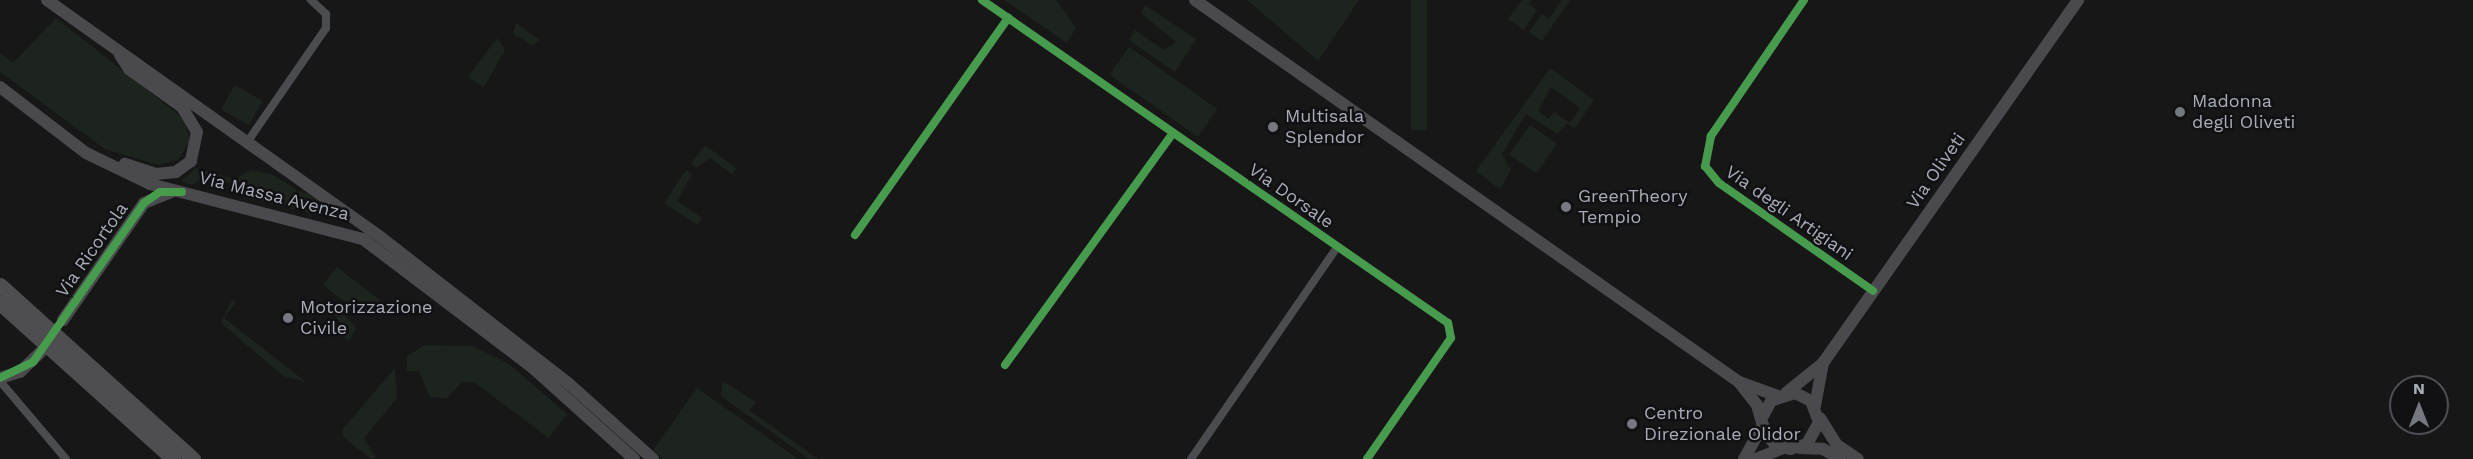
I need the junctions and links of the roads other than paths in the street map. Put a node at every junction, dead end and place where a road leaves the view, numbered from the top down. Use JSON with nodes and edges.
{"nodes":[{"id":1,"x":311,"y":0,"type":"edge"},
{"id":2,"x":982,"y":0,"type":"edge"},
{"id":3,"x":1195,"y":0,"type":"edge"},
{"id":4,"x":1804,"y":0,"type":"edge"},
{"id":5,"x":2078,"y":0,"type":"edge"},
{"id":6,"x":53,"y":2,"type":"edge"},
{"id":7,"x":1008,"y":18,"type":"junction"},
{"id":8,"x":117,"y":49,"type":"junction"},
{"id":9,"x":0,"y":87,"type":"edge"},
{"id":10,"x":1173,"y":133,"type":"junction"},
{"id":11,"x":248,"y":141,"type":"junction"},
{"id":12,"x":106,"y":164,"type":"junction"},
{"id":13,"x":182,"y":192,"type":"junction"},
{"id":14,"x":144,"y":203,"type":"junction"},
{"id":15,"x":855,"y":235,"type":"dead end"},
{"id":16,"x":1337,"y":247,"type":"junction"},
{"id":17,"x":0,"y":285,"type":"edge"},
{"id":18,"x":1873,"y":291,"type":"junction"},
{"id":19,"x":0,"y":303,"type":"edge"},
{"id":20,"x":63,"y":320,"type":"dead end"},
{"id":21,"x":41,"y":352,"type":"dead end"},
{"id":22,"x":1823,"y":363,"type":"junction"},
{"id":23,"x":1005,"y":365,"type":"dead end"},
{"id":24,"x":0,"y":379,"type":"edge"},
{"id":25,"x":1739,"y":382,"type":"junction"},
{"id":26,"x":1782,"y":394,"type":"junction"},
{"id":27,"x":1816,"y":410,"type":"junction"},
{"id":28,"x":1763,"y":420,"type":"junction"},
{"id":29,"x":1783,"y":448,"type":"junction"},
{"id":30,"x":1799,"y":448,"type":"junction"},
{"id":31,"x":66,"y":459,"type":"edge"},
{"id":32,"x":173,"y":459,"type":"edge"},
{"id":33,"x":194,"y":459,"type":"edge"},
{"id":34,"x":634,"y":459,"type":"edge"},
{"id":35,"x":653,"y":459,"type":"edge"},
{"id":36,"x":1191,"y":459,"type":"edge"},
{"id":37,"x":1367,"y":459,"type":"edge"},
{"id":38,"x":1744,"y":459,"type":"edge"},
{"id":39,"x":1756,"y":459,"type":"edge"},
{"id":40,"x":1840,"y":459,"type":"edge"},
{"id":41,"x":1857,"y":459,"type":"edge"}],
"edges":[{"from":1,"to":11,"type":"street"},
{"from":2,"to":7,"type":"street","name":"Via Dorsale"},
{"from":3,"to":25,"type":"main road"},
{"from":4,"to":18,"type":"street","name":"Via degli Artigiani"},
{"from":5,"to":18,"type":"main road","name":"Via Oliveti"},
{"from":6,"to":8,"type":"main road","name":"Via Massa Avenza"},
{"from":7,"to":10,"type":"street","name":"Via Dorsale"},
{"from":7,"to":15,"type":"street"},
{"from":8,"to":11,"type":"main road","name":"Via Massa Avenza"},
{"from":8,"to":12,"type":"main road"},
{"from":9,"to":12,"type":"main road","name":"Via Massa Avenza"},
{"from":10,"to":16,"type":"street","name":"Via Dorsale"},
{"from":10,"to":23,"type":"street"},
{"from":11,"to":35,"type":"main road","name":"Via Massa Avenza"},
{"from":12,"to":13,"type":"main road","name":"Via Massa Avenza"},
{"from":12,"to":14,"type":"main road"},
{"from":13,"to":14,"type":"main road","name":"Via Ricortola"},
{"from":13,"to":34,"type":"main road","name":"Via Massa Avenza"},
{"from":14,"to":20,"type":"main road","name":"Via Ricortola"},
{"from":16,"to":36,"type":"street"},
{"from":16,"to":37,"type":"street","name":"Via Dorsale"},
{"from":17,"to":33,"type":"highway"},
{"from":18,"to":22,"type":"main road","name":"Via Oliveti"},
{"from":19,"to":32,"type":"highway"},
{"from":21,"to":24,"type":"main road"},
{"from":22,"to":26,"type":"main road","name":"Via Oliveti"},
{"from":22,"to":27,"type":"main road","name":"Via Oliveti"},
{"from":24,"to":31,"type":"street"},
{"from":25,"to":26,"type":"main road"},
{"from":25,"to":28,"type":"main road"},
{"from":26,"to":27,"type":"main road"},
{"from":26,"to":28,"type":"main road"},
{"from":27,"to":30,"type":"main road"},
{"from":27,"to":41,"type":"main road"},
{"from":28,"to":29,"type":"main road"},
{"from":28,"to":38,"type":"main road"},
{"from":29,"to":30,"type":"main road"},
{"from":29,"to":39,"type":"main road"},
{"from":30,"to":40,"type":"main road"}]}
